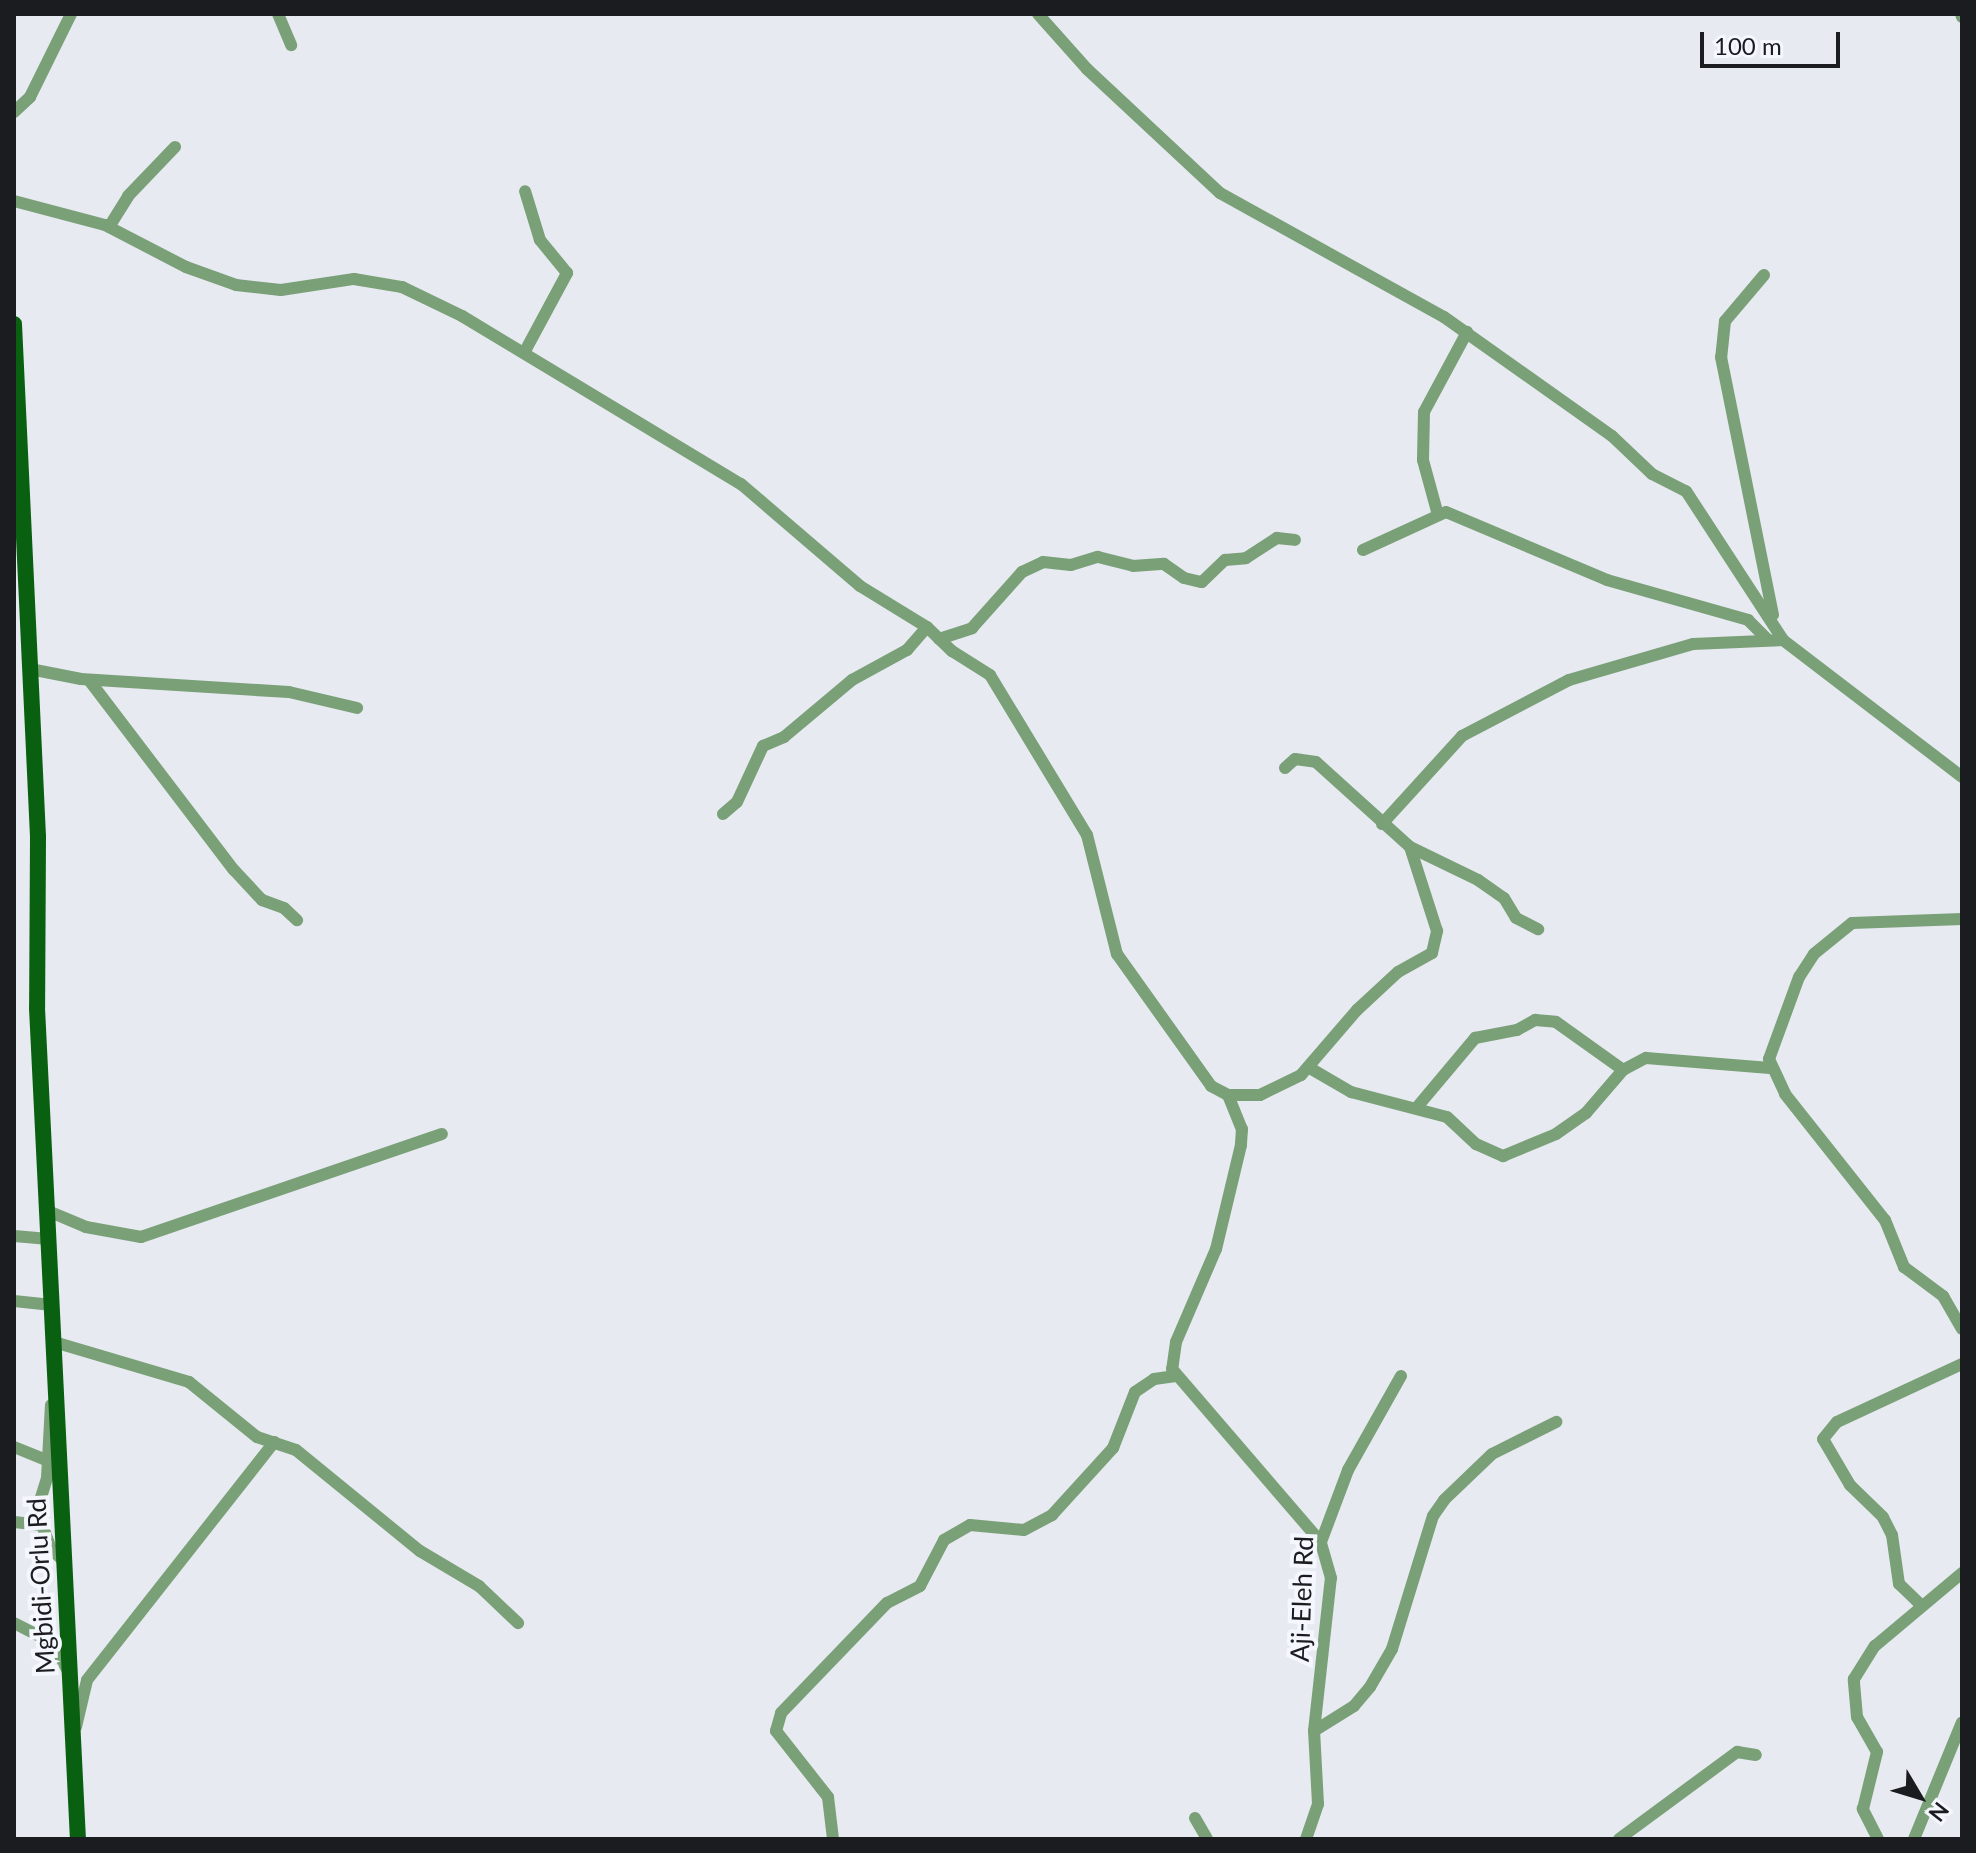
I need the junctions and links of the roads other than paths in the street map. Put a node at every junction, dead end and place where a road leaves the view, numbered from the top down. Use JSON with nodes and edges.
{"nodes":[{"id":1,"x":71,"y":14,"type":"edge"},
{"id":2,"x":278,"y":14,"type":"edge"},
{"id":3,"x":1038,"y":14,"type":"edge"},
{"id":4,"x":291,"y":45,"type":"dead end"},
{"id":5,"x":14,"y":112,"type":"edge"},
{"id":6,"x":175,"y":147,"type":"dead end"},
{"id":7,"x":525,"y":191,"type":"dead end"},
{"id":8,"x":14,"y":201,"type":"edge"},
{"id":9,"x":109,"y":227,"type":"junction"},
{"id":10,"x":1764,"y":275,"type":"dead end"},
{"id":11,"x":14,"y":324,"type":"edge"},
{"id":12,"x":1467,"y":332,"type":"junction"},
{"id":13,"x":524,"y":353,"type":"junction"},
{"id":14,"x":1438,"y":515,"type":"junction"},
{"id":15,"x":19,"y":526,"type":"edge"},
{"id":16,"x":1295,"y":540,"type":"dead end"},
{"id":17,"x":1363,"y":550,"type":"dead end"},
{"id":18,"x":1775,"y":626,"type":"junction"},
{"id":19,"x":927,"y":627,"type":"junction"},
{"id":20,"x":939,"y":639,"type":"junction"},
{"id":21,"x":1768,"y":640,"type":"junction"},
{"id":22,"x":1783,"y":640,"type":"junction"},
{"id":23,"x":30,"y":669,"type":"junction"},
{"id":24,"x":89,"y":680,"type":"junction"},
{"id":25,"x":357,"y":708,"type":"dead end"},
{"id":26,"x":1285,"y":768,"type":"dead end"},
{"id":27,"x":1962,"y":777,"type":"edge"},
{"id":28,"x":723,"y":814,"type":"dead end"},
{"id":29,"x":1382,"y":824,"type":"junction"},
{"id":30,"x":1410,"y":847,"type":"junction"},
{"id":31,"x":1962,"y":919,"type":"edge"},
{"id":32,"x":297,"y":920,"type":"dead end"},
{"id":33,"x":1538,"y":929,"type":"dead end"},
{"id":34,"x":1308,"y":1067,"type":"junction"},
{"id":35,"x":1770,"y":1068,"type":"junction"},
{"id":36,"x":1623,"y":1070,"type":"junction"},
{"id":37,"x":1228,"y":1095,"type":"junction"},
{"id":38,"x":1418,"y":1106,"type":"junction"},
{"id":39,"x":442,"y":1134,"type":"dead end"},
{"id":40,"x":48,"y":1211,"type":"junction"},
{"id":41,"x":14,"y":1236,"type":"edge"},
{"id":42,"x":49,"y":1239,"type":"junction"},
{"id":43,"x":14,"y":1301,"type":"edge"},
{"id":44,"x":52,"y":1305,"type":"junction"},
{"id":45,"x":1962,"y":1329,"type":"edge"},
{"id":46,"x":54,"y":1342,"type":"junction"},
{"id":47,"x":1962,"y":1364,"type":"edge"},
{"id":48,"x":56,"y":1374,"type":"junction"},
{"id":49,"x":1176,"y":1376,"type":"junction"},
{"id":50,"x":1401,"y":1376,"type":"dead end"},
{"id":51,"x":1556,"y":1422,"type":"dead end"},
{"id":52,"x":274,"y":1442,"type":"junction"},
{"id":53,"x":14,"y":1447,"type":"edge"},
{"id":54,"x":48,"y":1461,"type":"junction"},
{"id":55,"x":34,"y":1520,"type":"junction"},
{"id":56,"x":14,"y":1522,"type":"edge"},
{"id":57,"x":1321,"y":1542,"type":"junction"},
{"id":58,"x":64,"y":1561,"type":"junction"},
{"id":59,"x":1962,"y":1573,"type":"edge"},
{"id":60,"x":1922,"y":1606,"type":"junction"},
{"id":61,"x":14,"y":1623,"type":"edge"},
{"id":62,"x":518,"y":1623,"type":"dead end"},
{"id":63,"x":69,"y":1674,"type":"junction"},
{"id":64,"x":1962,"y":1722,"type":"edge"},
{"id":65,"x":1314,"y":1731,"type":"junction"},
{"id":66,"x":72,"y":1742,"type":"junction"},
{"id":67,"x":1756,"y":1755,"type":"dead end"},
{"id":68,"x":1195,"y":1818,"type":"dead end"},
{"id":69,"x":78,"y":1839,"type":"edge"},
{"id":70,"x":833,"y":1839,"type":"edge"},
{"id":71,"x":1207,"y":1839,"type":"edge"},
{"id":72,"x":1306,"y":1839,"type":"edge"},
{"id":73,"x":1619,"y":1839,"type":"edge"},
{"id":74,"x":1878,"y":1839,"type":"edge"},
{"id":75,"x":1914,"y":1839,"type":"edge"}],
"edges":[{"from":1,"to":5,"type":"street"},
{"from":2,"to":4,"type":"street"},
{"from":3,"to":12,"type":"street"},
{"from":6,"to":9,"type":"street"},
{"from":7,"to":13,"type":"street"},
{"from":8,"to":9,"type":"street"},
{"from":9,"to":13,"type":"street"},
{"from":10,"to":18,"type":"street"},
{"from":11,"to":15,"type":"main road","name":"Mgbidi-Orlu Rd"},
{"from":12,"to":14,"type":"street"},
{"from":12,"to":18,"type":"street"},
{"from":13,"to":19,"type":"street"},
{"from":14,"to":17,"type":"street"},
{"from":14,"to":21,"type":"street"},
{"from":15,"to":23,"type":"main road","name":"Mgbidi-Orlu Rd"},
{"from":16,"to":20,"type":"street"},
{"from":18,"to":22,"type":"street"},
{"from":19,"to":20,"type":"street"},
{"from":19,"to":28,"type":"street"},
{"from":20,"to":37,"type":"street"},
{"from":21,"to":22,"type":"street"},
{"from":21,"to":29,"type":"street"},
{"from":22,"to":27,"type":"street"},
{"from":23,"to":24,"type":"street"},
{"from":23,"to":40,"type":"main road","name":"Mgbidi-Orlu Rd"},
{"from":24,"to":25,"type":"street"},
{"from":24,"to":32,"type":"street"},
{"from":26,"to":29,"type":"street"},
{"from":29,"to":30,"type":"street"},
{"from":30,"to":33,"type":"street"},
{"from":30,"to":34,"type":"street"},
{"from":31,"to":35,"type":"street"},
{"from":34,"to":37,"type":"street"},
{"from":34,"to":38,"type":"street"},
{"from":35,"to":36,"type":"street"},
{"from":35,"to":45,"type":"street"},
{"from":36,"to":38,"type":"street"},
{"from":36,"to":38,"type":"street"},
{"from":37,"to":49,"type":"street"},
{"from":39,"to":40,"type":"street"},
{"from":40,"to":42,"type":"main road","name":"Mgbidi-Orlu Rd"},
{"from":41,"to":42,"type":"street"},
{"from":42,"to":44,"type":"main road","name":"Mgbidi-Orlu Rd"},
{"from":43,"to":44,"type":"street"},
{"from":44,"to":46,"type":"main road","name":"Mgbidi-Orlu Rd"},
{"from":46,"to":48,"type":"main road","name":"Mgbidi-Orlu Rd"},
{"from":46,"to":52,"type":"street"},
{"from":47,"to":60,"type":"street"},
{"from":48,"to":54,"type":"street"},
{"from":48,"to":58,"type":"main road","name":"Mgbidi-Orlu Rd"},
{"from":49,"to":57,"type":"street"},
{"from":49,"to":70,"type":"street"},
{"from":50,"to":57,"type":"street","name":"Aji-Eleh Rd"},
{"from":51,"to":65,"type":"street"},
{"from":52,"to":62,"type":"street"},
{"from":52,"to":66,"type":"street"},
{"from":53,"to":54,"type":"street"},
{"from":54,"to":55,"type":"street"},
{"from":55,"to":56,"type":"street"},
{"from":55,"to":58,"type":"street"},
{"from":57,"to":65,"type":"street","name":"Aji-Eleh Rd"},
{"from":58,"to":63,"type":"main road","name":"Mgbidi-Orlu Rd"},
{"from":59,"to":60,"type":"street"},
{"from":60,"to":74,"type":"street"},
{"from":61,"to":63,"type":"street"},
{"from":63,"to":66,"type":"main road","name":"Mgbidi-Orlu Rd"},
{"from":64,"to":75,"type":"street"},
{"from":65,"to":72,"type":"street","name":"Aji-Eleh Rd"},
{"from":66,"to":69,"type":"main road","name":"Mgbidi-Orlu Rd"},
{"from":67,"to":73,"type":"street"},
{"from":68,"to":71,"type":"street"}]}
